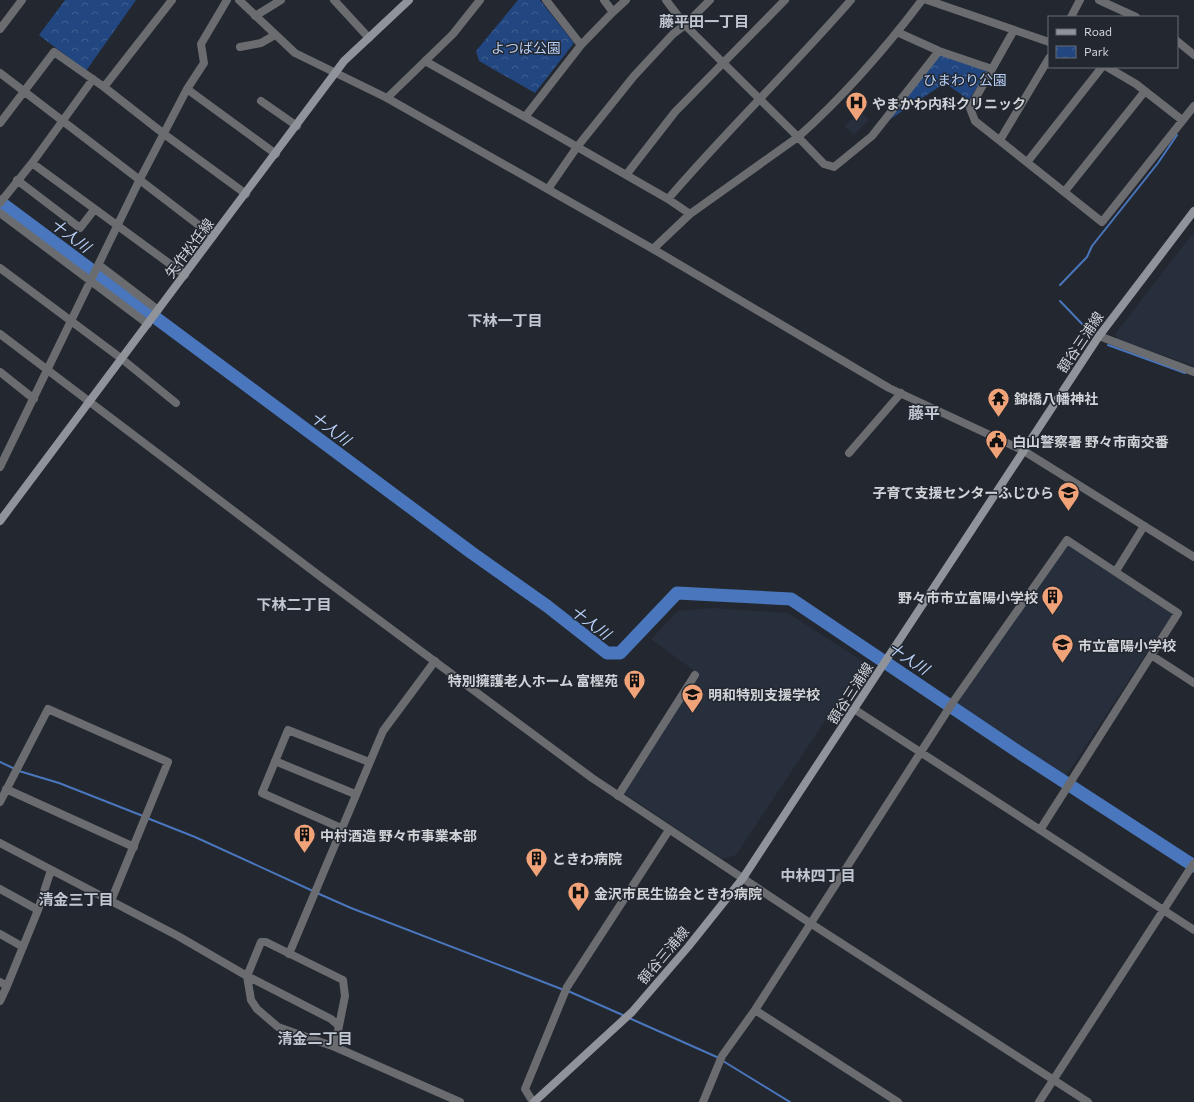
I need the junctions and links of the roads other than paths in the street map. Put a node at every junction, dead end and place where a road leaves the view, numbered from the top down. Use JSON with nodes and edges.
{"nodes":[{"id":1,"x":22,"y":0,"type":"edge"},
{"id":2,"x":172,"y":0,"type":"edge"},
{"id":3,"x":227,"y":0,"type":"edge"},
{"id":4,"x":239,"y":0,"type":"edge"},
{"id":5,"x":281,"y":0,"type":"edge"},
{"id":6,"x":334,"y":0,"type":"edge"},
{"id":7,"x":409,"y":0,"type":"edge"},
{"id":8,"x":480,"y":0,"type":"edge"},
{"id":9,"x":546,"y":0,"type":"edge"},
{"id":10,"x":604,"y":0,"type":"edge"},
{"id":11,"x":626,"y":0,"type":"edge"},
{"id":12,"x":666,"y":0,"type":"edge"},
{"id":13,"x":710,"y":0,"type":"edge"},
{"id":14,"x":785,"y":0,"type":"edge"},
{"id":15,"x":851,"y":0,"type":"edge"},
{"id":16,"x":922,"y":0,"type":"edge"},
{"id":17,"x":927,"y":0,"type":"edge"},
{"id":18,"x":1080,"y":0,"type":"edge"},
{"id":19,"x":1099,"y":0,"type":"edge"},
{"id":20,"x":613,"y":12,"type":"junction"},
{"id":21,"x":255,"y":16,"type":"junction"},
{"id":22,"x":1072,"y":16,"type":"edge"},
{"id":23,"x":1134,"y":16,"type":"edge"},
{"id":24,"x":685,"y":25,"type":"junction"},
{"id":25,"x":0,"y":29,"type":"edge"},
{"id":26,"x":1014,"y":30,"type":"junction"},
{"id":27,"x":897,"y":32,"type":"junction"},
{"id":28,"x":275,"y":36,"type":"junction"},
{"id":29,"x":369,"y":38,"type":"junction"},
{"id":30,"x":1048,"y":42,"type":"edge"},
{"id":31,"x":1178,"y":43,"type":"edge"},
{"id":32,"x":581,"y":45,"type":"junction"},
{"id":33,"x":240,"y":47,"type":"dead end"},
{"id":34,"x":939,"y":51,"type":"junction"},
{"id":35,"x":1194,"y":55,"type":"edge"},
{"id":36,"x":1048,"y":60,"type":"edge"},
{"id":37,"x":425,"y":61,"type":"junction"},
{"id":38,"x":724,"y":64,"type":"junction"},
{"id":39,"x":1101,"y":68,"type":"edge"},
{"id":40,"x":1109,"y":68,"type":"edge"},
{"id":41,"x":992,"y":69,"type":"junction"},
{"id":42,"x":336,"y":72,"type":"junction"},
{"id":43,"x":0,"y":73,"type":"edge"},
{"id":44,"x":93,"y":78,"type":"junction"},
{"id":45,"x":104,"y":88,"type":"junction"},
{"id":46,"x":188,"y":89,"type":"junction"},
{"id":47,"x":24,"y":90,"type":"junction"},
{"id":48,"x":1145,"y":91,"type":"junction"},
{"id":49,"x":387,"y":98,"type":"junction"},
{"id":50,"x":759,"y":99,"type":"junction"},
{"id":51,"x":261,"y":100,"type":"dead end"},
{"id":52,"x":1194,"y":106,"type":"edge"},
{"id":53,"x":525,"y":117,"type":"junction"},
{"id":54,"x":63,"y":120,"type":"junction"},
{"id":55,"x":1182,"y":120,"type":"junction"},
{"id":56,"x":0,"y":123,"type":"edge"},
{"id":57,"x":296,"y":126,"type":"junction"},
{"id":58,"x":164,"y":134,"type":"junction"},
{"id":59,"x":798,"y":137,"type":"junction"},
{"id":60,"x":1000,"y":140,"type":"junction"},
{"id":61,"x":577,"y":147,"type":"junction"},
{"id":62,"x":276,"y":154,"type":"junction"},
{"id":63,"x":1028,"y":162,"type":"junction"},
{"id":64,"x":32,"y":163,"type":"junction"},
{"id":65,"x":626,"y":175,"type":"junction"},
{"id":66,"x":17,"y":180,"type":"junction"},
{"id":67,"x":140,"y":181,"type":"junction"},
{"id":68,"x":548,"y":189,"type":"junction"},
{"id":69,"x":1065,"y":192,"type":"junction"},
{"id":70,"x":246,"y":194,"type":"junction"},
{"id":71,"x":668,"y":199,"type":"junction"},
{"id":72,"x":1,"y":201,"type":"edge"},
{"id":73,"x":94,"y":210,"type":"junction"},
{"id":74,"x":1194,"y":211,"type":"edge"},
{"id":75,"x":0,"y":213,"type":"edge"},
{"id":76,"x":690,"y":214,"type":"junction"},
{"id":77,"x":118,"y":227,"type":"junction"},
{"id":78,"x":213,"y":236,"type":"junction"},
{"id":79,"x":653,"y":249,"type":"junction"},
{"id":80,"x":0,"y":268,"type":"edge"},
{"id":81,"x":95,"y":273,"type":"junction"},
{"id":82,"x":184,"y":274,"type":"junction"},
{"id":83,"x":153,"y":317,"type":"junction"},
{"id":84,"x":72,"y":322,"type":"junction"},
{"id":85,"x":0,"y":334,"type":"edge"},
{"id":86,"x":1099,"y":336,"type":"junction"},
{"id":87,"x":122,"y":359,"type":"junction"},
{"id":88,"x":48,"y":370,"type":"junction"},
{"id":89,"x":0,"y":372,"type":"edge"},
{"id":90,"x":1194,"y":372,"type":"edge"},
{"id":91,"x":901,"y":394,"type":"junction"},
{"id":92,"x":34,"y":399,"type":"junction"},
{"id":93,"x":90,"y":401,"type":"junction"},
{"id":94,"x":176,"y":403,"type":"dead end"},
{"id":95,"x":1024,"y":451,"type":"junction"},
{"id":96,"x":849,"y":453,"type":"dead end"},
{"id":97,"x":1,"y":463,"type":"edge"},
{"id":98,"x":0,"y":521,"type":"edge"},
{"id":99,"x":1144,"y":526,"type":"junction"},
{"id":100,"x":1194,"y":557,"type":"edge"},
{"id":101,"x":1116,"y":571,"type":"junction"},
{"id":102,"x":1151,"y":655,"type":"junction"},
{"id":103,"x":435,"y":661,"type":"junction"},
{"id":104,"x":695,"y":675,"type":"dead end"},
{"id":105,"x":1194,"y":683,"type":"edge"},
{"id":106,"x":854,"y":709,"type":"junction"},
{"id":107,"x":920,"y":753,"type":"junction"},
{"id":108,"x":275,"y":762,"type":"junction"},
{"id":109,"x":369,"y":762,"type":"junction"},
{"id":110,"x":6,"y":789,"type":"junction"},
{"id":111,"x":355,"y":794,"type":"junction"},
{"id":112,"x":618,"y":796,"type":"junction"},
{"id":113,"x":0,"y":802,"type":"edge"},
{"id":114,"x":341,"y":828,"type":"junction"},
{"id":115,"x":668,"y":830,"type":"junction"},
{"id":116,"x":1040,"y":830,"type":"junction"},
{"id":117,"x":0,"y":843,"type":"edge"},
{"id":118,"x":134,"y":847,"type":"junction"},
{"id":119,"x":1192,"y":865,"type":"edge"},
{"id":120,"x":51,"y":870,"type":"junction"},
{"id":121,"x":743,"y":878,"type":"junction"},
{"id":122,"x":0,"y":889,"type":"edge"},
{"id":123,"x":111,"y":901,"type":"junction"},
{"id":124,"x":38,"y":910,"type":"junction"},
{"id":125,"x":1164,"y":910,"type":"junction"},
{"id":126,"x":810,"y":922,"type":"junction"},
{"id":127,"x":1194,"y":930,"type":"edge"},
{"id":128,"x":0,"y":934,"type":"edge"},
{"id":129,"x":23,"y":947,"type":"junction"},
{"id":130,"x":289,"y":954,"type":"junction"},
{"id":131,"x":247,"y":976,"type":"junction"},
{"id":132,"x":3,"y":984,"type":"edge"},
{"id":133,"x":0,"y":1001,"type":"edge"},
{"id":134,"x":755,"y":1010,"type":"junction"},
{"id":135,"x":339,"y":1026,"type":"junction"},
{"id":136,"x":335,"y":1047,"type":"junction"},
{"id":137,"x":1053,"y":1080,"type":"junction"},
{"id":138,"x":460,"y":1102,"type":"edge"},
{"id":139,"x":534,"y":1102,"type":"edge"},
{"id":140,"x":703,"y":1102,"type":"edge"},
{"id":141,"x":898,"y":1102,"type":"edge"},
{"id":142,"x":1039,"y":1102,"type":"edge"},
{"id":143,"x":1088,"y":1102,"type":"edge"}],
"edges":[{"from":1,"to":25,"type":"street"},
{"from":2,"to":45,"type":"street"},
{"from":3,"to":46,"type":"street"},
{"from":4,"to":21,"type":"street"},
{"from":5,"to":21,"type":"street"},
{"from":6,"to":29,"type":"street"},
{"from":7,"to":29,"type":"main road","name":"矢作松任線"},
{"from":8,"to":37,"type":"street"},
{"from":9,"to":32,"type":"street"},
{"from":10,"to":20,"type":"street"},
{"from":11,"to":20,"type":"street"},
{"from":12,"to":24,"type":"street"},
{"from":13,"to":24,"type":"street"},
{"from":14,"to":38,"type":"street"},
{"from":15,"to":50,"type":"street"},
{"from":16,"to":27,"type":"street"},
{"from":17,"to":26,"type":"street"},
{"from":18,"to":22,"type":"street"},
{"from":19,"to":23,"type":"street"},
{"from":20,"to":32,"type":"street"},
{"from":21,"to":28,"type":"street"},
{"from":24,"to":38,"type":"street"},
{"from":24,"to":61,"type":"street"},
{"from":26,"to":30,"type":"street"},
{"from":26,"to":41,"type":"street"},
{"from":27,"to":34,"type":"street"},
{"from":27,"to":59,"type":"street"},
{"from":28,"to":33,"type":"street"},
{"from":28,"to":42,"type":"street"},
{"from":29,"to":42,"type":"main road","name":"矢作松任線"},
{"from":31,"to":35,"type":"street"},
{"from":32,"to":53,"type":"street"},
{"from":34,"to":41,"type":"street"},
{"from":34,"to":59,"type":"street"},
{"from":36,"to":60,"type":"street"},
{"from":37,"to":49,"type":"street"},
{"from":37,"to":53,"type":"street"},
{"from":38,"to":50,"type":"street"},
{"from":38,"to":65,"type":"street"},
{"from":39,"to":63,"type":"street"},
{"from":40,"to":48,"type":"street"},
{"from":41,"to":60,"type":"street"},
{"from":42,"to":49,"type":"street"},
{"from":42,"to":57,"type":"main road","name":"矢作松任線"},
{"from":43,"to":47,"type":"street"},
{"from":44,"to":45,"type":"street"},
{"from":44,"to":47,"type":"street"},
{"from":44,"to":54,"type":"street"},
{"from":45,"to":58,"type":"street"},
{"from":46,"to":58,"type":"street"},
{"from":46,"to":62,"type":"street"},
{"from":47,"to":54,"type":"street"},
{"from":47,"to":56,"type":"street"},
{"from":48,"to":55,"type":"street"},
{"from":48,"to":69,"type":"street"},
{"from":49,"to":68,"type":"street"},
{"from":50,"to":59,"type":"street"},
{"from":50,"to":71,"type":"street"},
{"from":51,"to":57,"type":"street"},
{"from":52,"to":55,"type":"street"},
{"from":53,"to":61,"type":"street"},
{"from":54,"to":64,"type":"street"},
{"from":54,"to":67,"type":"street"},
{"from":55,"to":69,"type":"street"},
{"from":57,"to":62,"type":"main road","name":"矢作松任線"},
{"from":58,"to":67,"type":"street"},
{"from":58,"to":70,"type":"street"},
{"from":59,"to":76,"type":"street"},
{"from":60,"to":63,"type":"street"},
{"from":61,"to":65,"type":"street"},
{"from":61,"to":68,"type":"street"},
{"from":62,"to":70,"type":"main road","name":"矢作松任線"},
{"from":63,"to":69,"type":"street"},
{"from":64,"to":66,"type":"street"},
{"from":64,"to":73,"type":"street"},
{"from":65,"to":71,"type":"street"},
{"from":66,"to":72,"type":"street"},
{"from":66,"to":73,"type":"street"},
{"from":67,"to":77,"type":"street"},
{"from":67,"to":78,"type":"street"},
{"from":68,"to":79,"type":"street"},
{"from":70,"to":78,"type":"main road","name":"矢作松任線"},
{"from":71,"to":76,"type":"street"},
{"from":73,"to":77,"type":"street"},
{"from":74,"to":86,"type":"main road","name":"額谷三浦線"},
{"from":75,"to":81,"type":"street"},
{"from":76,"to":79,"type":"street"},
{"from":77,"to":81,"type":"street"},
{"from":77,"to":82,"type":"street"},
{"from":78,"to":82,"type":"main road","name":"矢作松任線"},
{"from":79,"to":91,"type":"street"},
{"from":80,"to":84,"type":"street"},
{"from":81,"to":83,"type":"street"},
{"from":81,"to":83,"type":"street"},
{"from":81,"to":84,"type":"street"},
{"from":82,"to":83,"type":"main road","name":"矢作松任線"},
{"from":83,"to":87,"type":"main road","name":"矢作松任線"},
{"from":84,"to":87,"type":"street"},
{"from":84,"to":88,"type":"street"},
{"from":85,"to":88,"type":"street"},
{"from":86,"to":90,"type":"street"},
{"from":86,"to":95,"type":"main road","name":"額谷三浦線"},
{"from":87,"to":93,"type":"main road","name":"矢作松任線"},
{"from":87,"to":94,"type":"street"},
{"from":88,"to":92,"type":"street"},
{"from":88,"to":93,"type":"street"},
{"from":89,"to":92,"type":"street"},
{"from":91,"to":95,"type":"street"},
{"from":91,"to":96,"type":"street"},
{"from":92,"to":97,"type":"street"},
{"from":93,"to":98,"type":"main road","name":"矢作松任線"},
{"from":93,"to":103,"type":"street"},
{"from":95,"to":99,"type":"street"},
{"from":95,"to":106,"type":"main road","name":"額谷三浦線"},
{"from":99,"to":100,"type":"street"},
{"from":99,"to":101,"type":"street"},
{"from":101,"to":102,"type":"street"},
{"from":101,"to":107,"type":"street"},
{"from":102,"to":105,"type":"street"},
{"from":102,"to":116,"type":"street"},
{"from":103,"to":109,"type":"street"},
{"from":103,"to":112,"type":"street"},
{"from":104,"to":112,"type":"street"},
{"from":106,"to":107,"type":"street"},
{"from":106,"to":121,"type":"main road","name":"額谷三浦線"},
{"from":107,"to":116,"type":"street"},
{"from":107,"to":126,"type":"street"},
{"from":108,"to":109,"type":"street"},
{"from":108,"to":111,"type":"street"},
{"from":108,"to":114,"type":"street"},
{"from":109,"to":111,"type":"street"},
{"from":110,"to":113,"type":"street"},
{"from":110,"to":118,"type":"street"},
{"from":110,"to":118,"type":"street"},
{"from":111,"to":114,"type":"street"},
{"from":112,"to":115,"type":"street"},
{"from":114,"to":130,"type":"street"},
{"from":115,"to":121,"type":"street"},
{"from":115,"to":139,"type":"street"},
{"from":116,"to":125,"type":"street"},
{"from":117,"to":120,"type":"street"},
{"from":118,"to":123,"type":"street"},
{"from":119,"to":125,"type":"street"},
{"from":120,"to":123,"type":"street"},
{"from":120,"to":124,"type":"street"},
{"from":121,"to":126,"type":"street"},
{"from":121,"to":139,"type":"main road","name":"額谷三浦線"},
{"from":122,"to":124,"type":"street"},
{"from":123,"to":131,"type":"street"},
{"from":124,"to":129,"type":"street"},
{"from":125,"to":127,"type":"street"},
{"from":125,"to":137,"type":"street"},
{"from":126,"to":134,"type":"street"},
{"from":126,"to":137,"type":"street"},
{"from":128,"to":129,"type":"street"},
{"from":129,"to":132,"type":"street"},
{"from":130,"to":131,"type":"street"},
{"from":130,"to":135,"type":"street"},
{"from":131,"to":135,"type":"street"},
{"from":131,"to":136,"type":"street"},
{"from":132,"to":133,"type":"street"},
{"from":134,"to":140,"type":"street"},
{"from":134,"to":141,"type":"street"},
{"from":135,"to":136,"type":"street"},
{"from":136,"to":138,"type":"street"},
{"from":137,"to":142,"type":"street"},
{"from":137,"to":143,"type":"street"}]}
